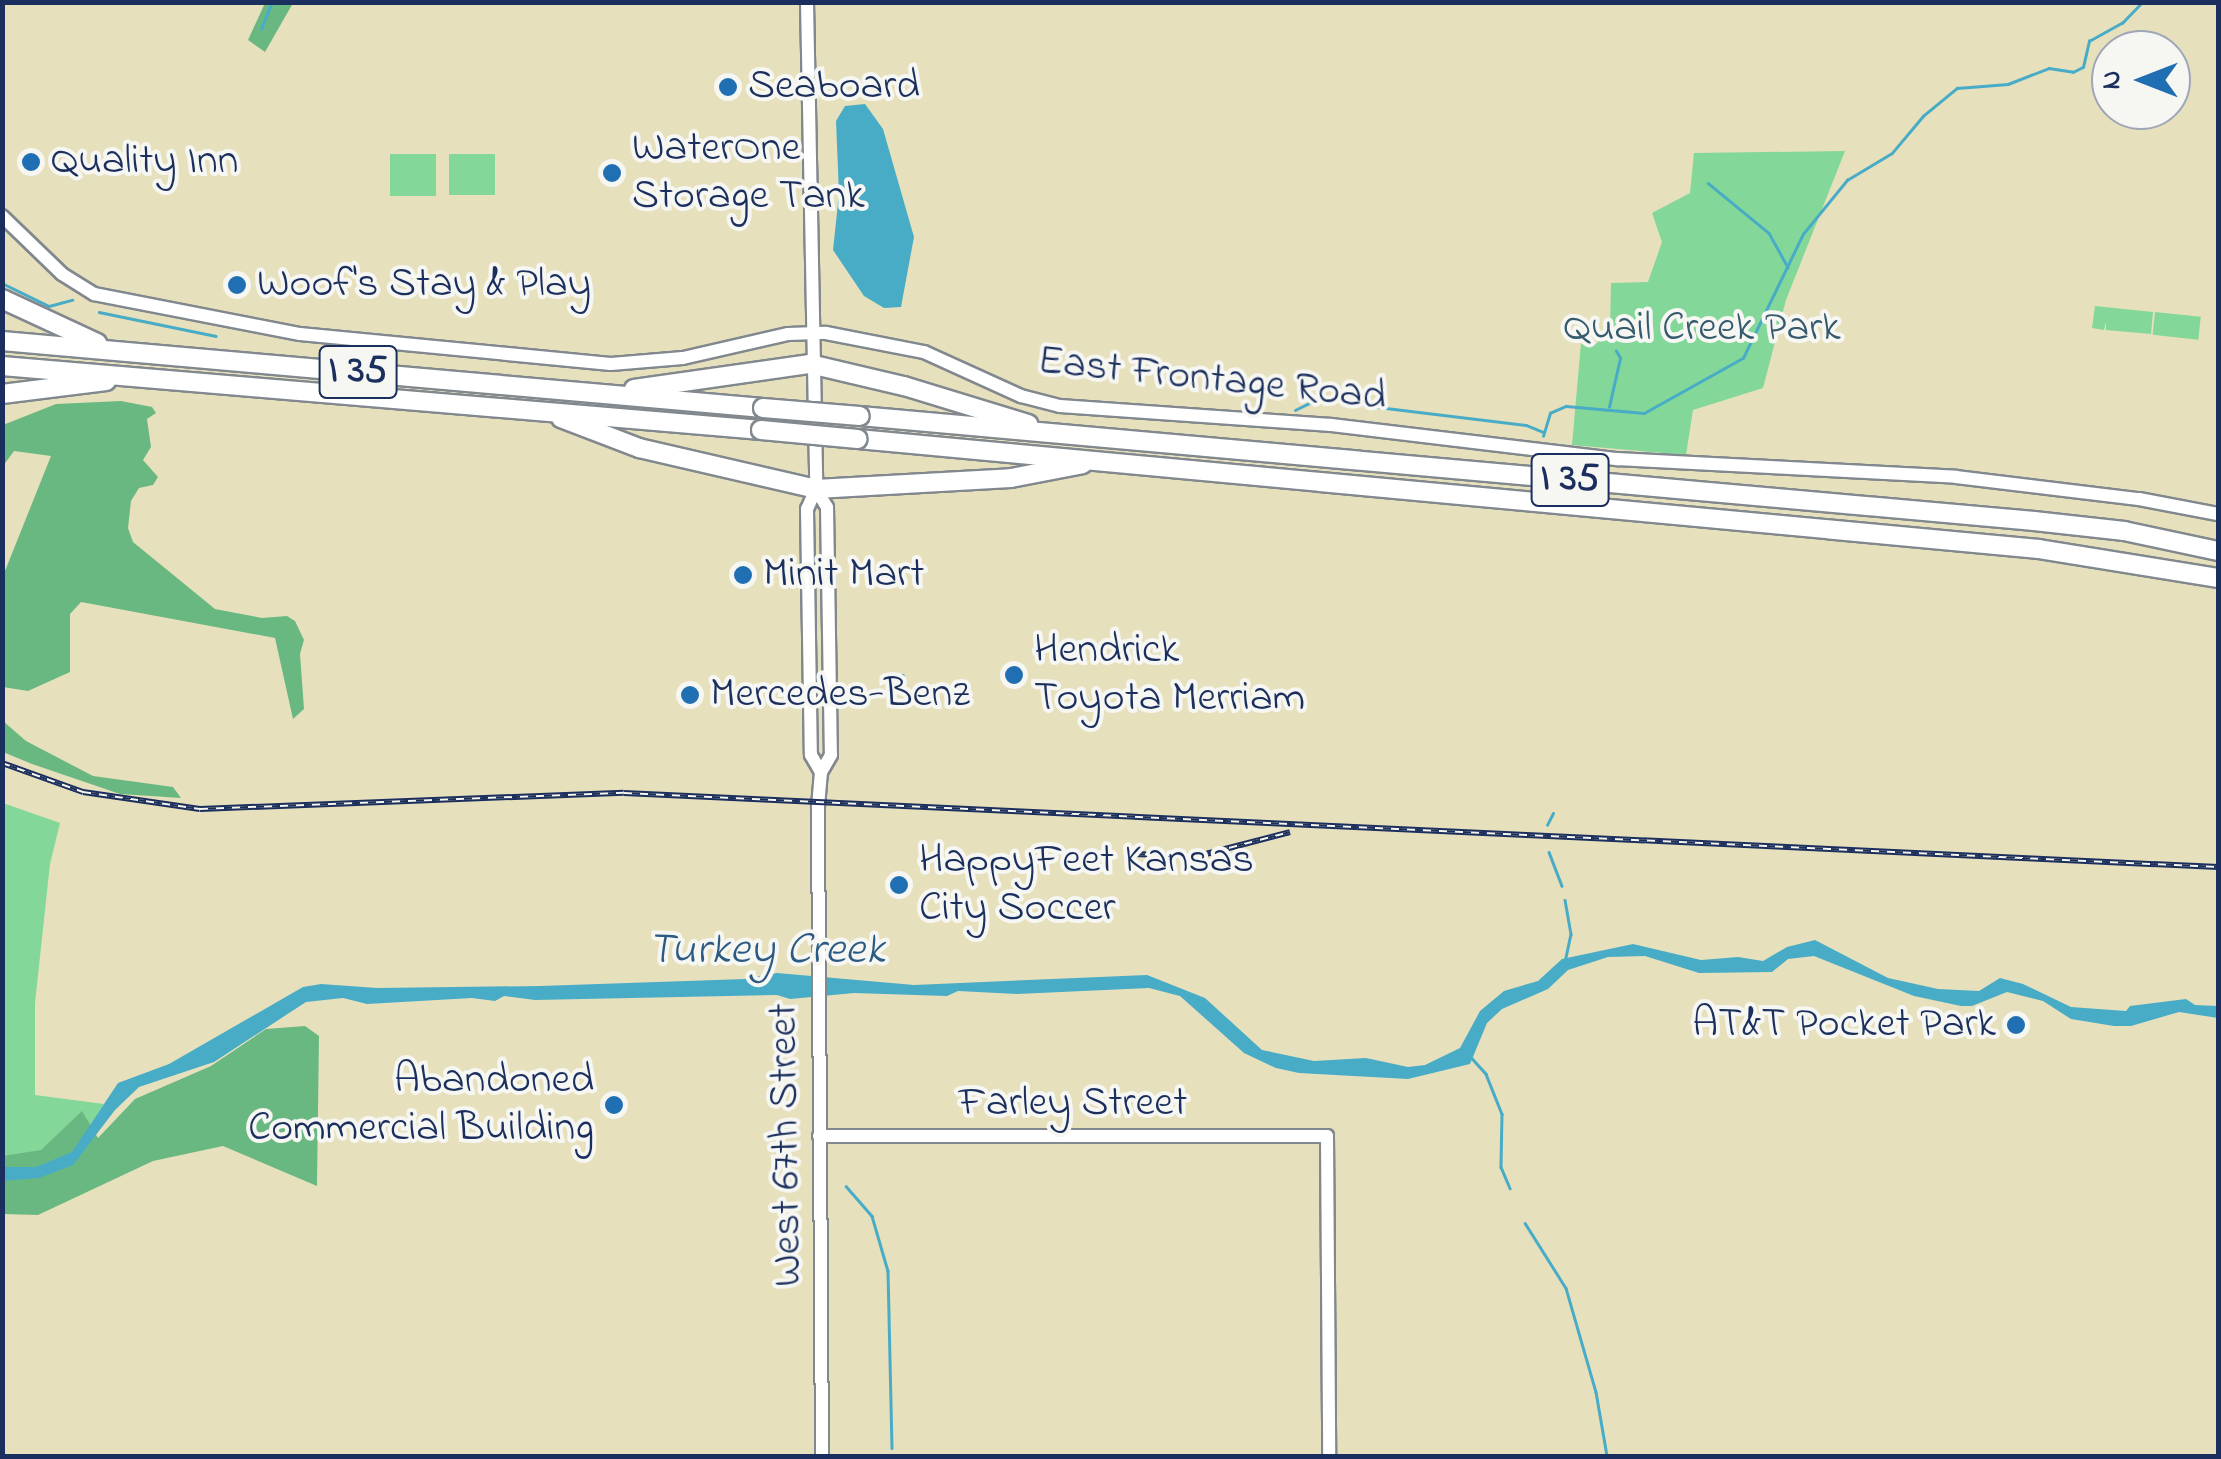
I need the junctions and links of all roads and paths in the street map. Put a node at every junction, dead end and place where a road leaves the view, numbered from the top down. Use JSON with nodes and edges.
{"nodes":[{"id":1,"x":807,"y":2,"type":"edge"},
{"id":2,"x":2,"y":216,"type":"edge"},
{"id":3,"x":2,"y":300,"type":"edge"},
{"id":4,"x":810,"y":332,"type":"junction"},
{"id":5,"x":2,"y":341,"type":"edge"},
{"id":6,"x":112,"y":350,"type":"junction"},
{"id":7,"x":810,"y":364,"type":"junction"},
{"id":8,"x":2,"y":366,"type":"edge"},
{"id":9,"x":116,"y":378,"type":"junction"},
{"id":10,"x":2,"y":394,"type":"edge"},
{"id":11,"x":603,"y":394,"type":"junction"},
{"id":12,"x":542,"y":411,"type":"junction"},
{"id":13,"x":1062,"y":434,"type":"junction"},
{"id":14,"x":1104,"y":460,"type":"junction"},
{"id":15,"x":816,"y":489,"type":"junction"},
{"id":16,"x":2218,"y":514,"type":"edge"},
{"id":17,"x":2218,"y":550,"type":"edge"},
{"id":18,"x":2218,"y":578,"type":"edge"},
{"id":19,"x":808,"y":594,"type":"junction"},
{"id":20,"x":829,"y":594,"type":"junction"},
{"id":21,"x":821,"y":772,"type":"junction"},
{"id":22,"x":820,"y":1136,"type":"junction"},
{"id":23,"x":822,"y":1456,"type":"edge"},
{"id":24,"x":1330,"y":1456,"type":"edge"}],
"edges":[{"from":1,"to":4,"type":"street","name":"West 67th Street"},
{"from":2,"to":4,"type":"street","name":"East Frontage Road"},
{"from":3,"to":6,"type":"highway"},
{"from":4,"to":7,"type":"street","name":"West 67th Street"},
{"from":4,"to":16,"type":"street","name":"East Frontage Road"},
{"from":5,"to":6,"type":"highway","number":"I 35"},
{"from":6,"to":11,"type":"highway","number":"I 35"},
{"from":7,"to":11,"type":"highway"},
{"from":7,"to":13,"type":"highway"},
{"from":7,"to":15,"type":"street","name":"West 67th Street"},
{"from":8,"to":9,"type":"highway","number":"I 35"},
{"from":9,"to":10,"type":"highway"},
{"from":9,"to":12,"type":"highway","number":"I 35"},
{"from":11,"to":13,"type":"highway","number":"I 35","bridge":true},
{"from":12,"to":14,"type":"highway","number":"I 35","bridge":true},
{"from":12,"to":15,"type":"highway"},
{"from":13,"to":17,"type":"highway","number":"I 35"},
{"from":14,"to":15,"type":"highway"},
{"from":14,"to":18,"type":"highway","number":"I 35"},
{"from":15,"to":19,"type":"street","name":"West 67th Street"},
{"from":15,"to":20,"type":"street","name":"West 67th Street"},
{"from":19,"to":20,"type":"street"},
{"from":19,"to":21,"type":"street","name":"West 67th Street"},
{"from":20,"to":21,"type":"street","name":"West 67th Street"},
{"from":21,"to":22,"type":"street","name":"West 67th Street"},
{"from":22,"to":23,"type":"street","name":"West 67th Street"},
{"from":22,"to":24,"type":"street","name":"Farley Street"}]}
